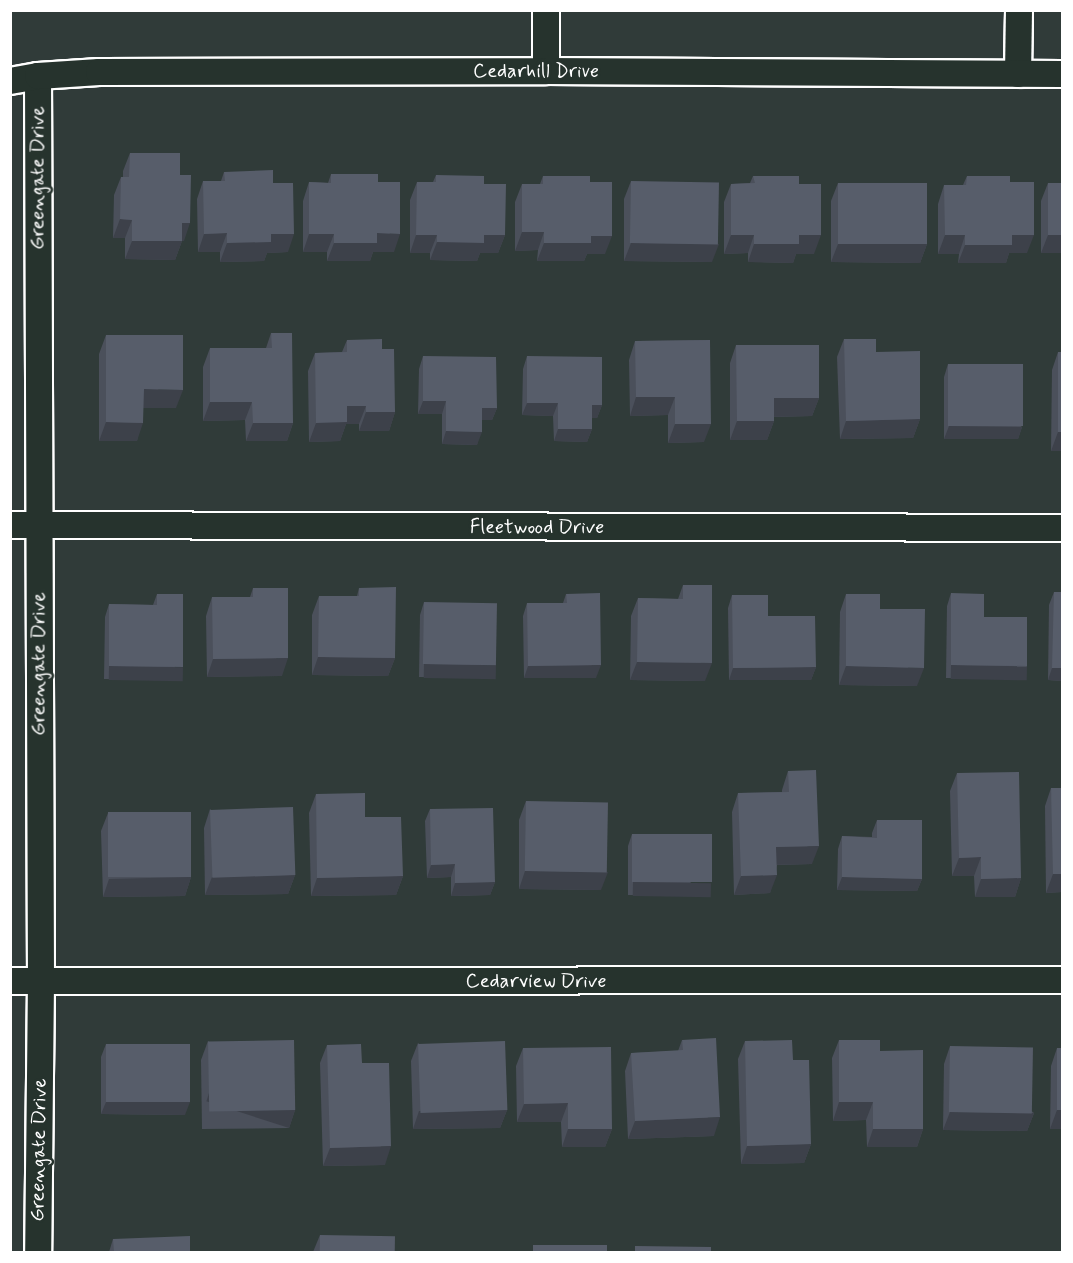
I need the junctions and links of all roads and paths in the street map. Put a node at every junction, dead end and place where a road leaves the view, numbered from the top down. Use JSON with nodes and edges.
{"nodes":[{"id":1,"x":546,"y":10,"type":"edge"},
{"id":2,"x":1019,"y":10,"type":"edge"},
{"id":3,"x":546,"y":71,"type":"junction"},
{"id":4,"x":1018,"y":74,"type":"junction"},
{"id":5,"x":1062,"y":74,"type":"edge"},
{"id":6,"x":38,"y":76,"type":"junction"},
{"id":7,"x":10,"y":81,"type":"edge"},
{"id":8,"x":10,"y":525,"type":"edge"},
{"id":9,"x":38,"y":525,"type":"junction"},
{"id":10,"x":1062,"y":528,"type":"edge"},
{"id":11,"x":1062,"y":980,"type":"edge"},
{"id":12,"x":10,"y":981,"type":"edge"},
{"id":13,"x":41,"y":982,"type":"junction"},
{"id":14,"x":38,"y":1252,"type":"edge"}],
"edges":[{"from":1,"to":3,"type":"street"},
{"from":2,"to":4,"type":"street"},
{"from":3,"to":4,"type":"street","name":"Cedarhill Drive"},
{"from":3,"to":6,"type":"street","name":"Cedarhill Drive"},
{"from":4,"to":5,"type":"street","name":"Cedarhill Drive"},
{"from":6,"to":7,"type":"street","name":"Cedarhill Drive"},
{"from":6,"to":9,"type":"street","name":"Greengate Drive"},
{"from":8,"to":9,"type":"street","name":"Fleetwood Drive"},
{"from":9,"to":10,"type":"street","name":"Fleetwood Drive"},
{"from":9,"to":13,"type":"street","name":"Greengate Drive"},
{"from":11,"to":13,"type":"street","name":"Cedarview Drive"},
{"from":12,"to":13,"type":"street","name":"Cedarview Drive"},
{"from":13,"to":14,"type":"street","name":"Greengate Drive"}]}
